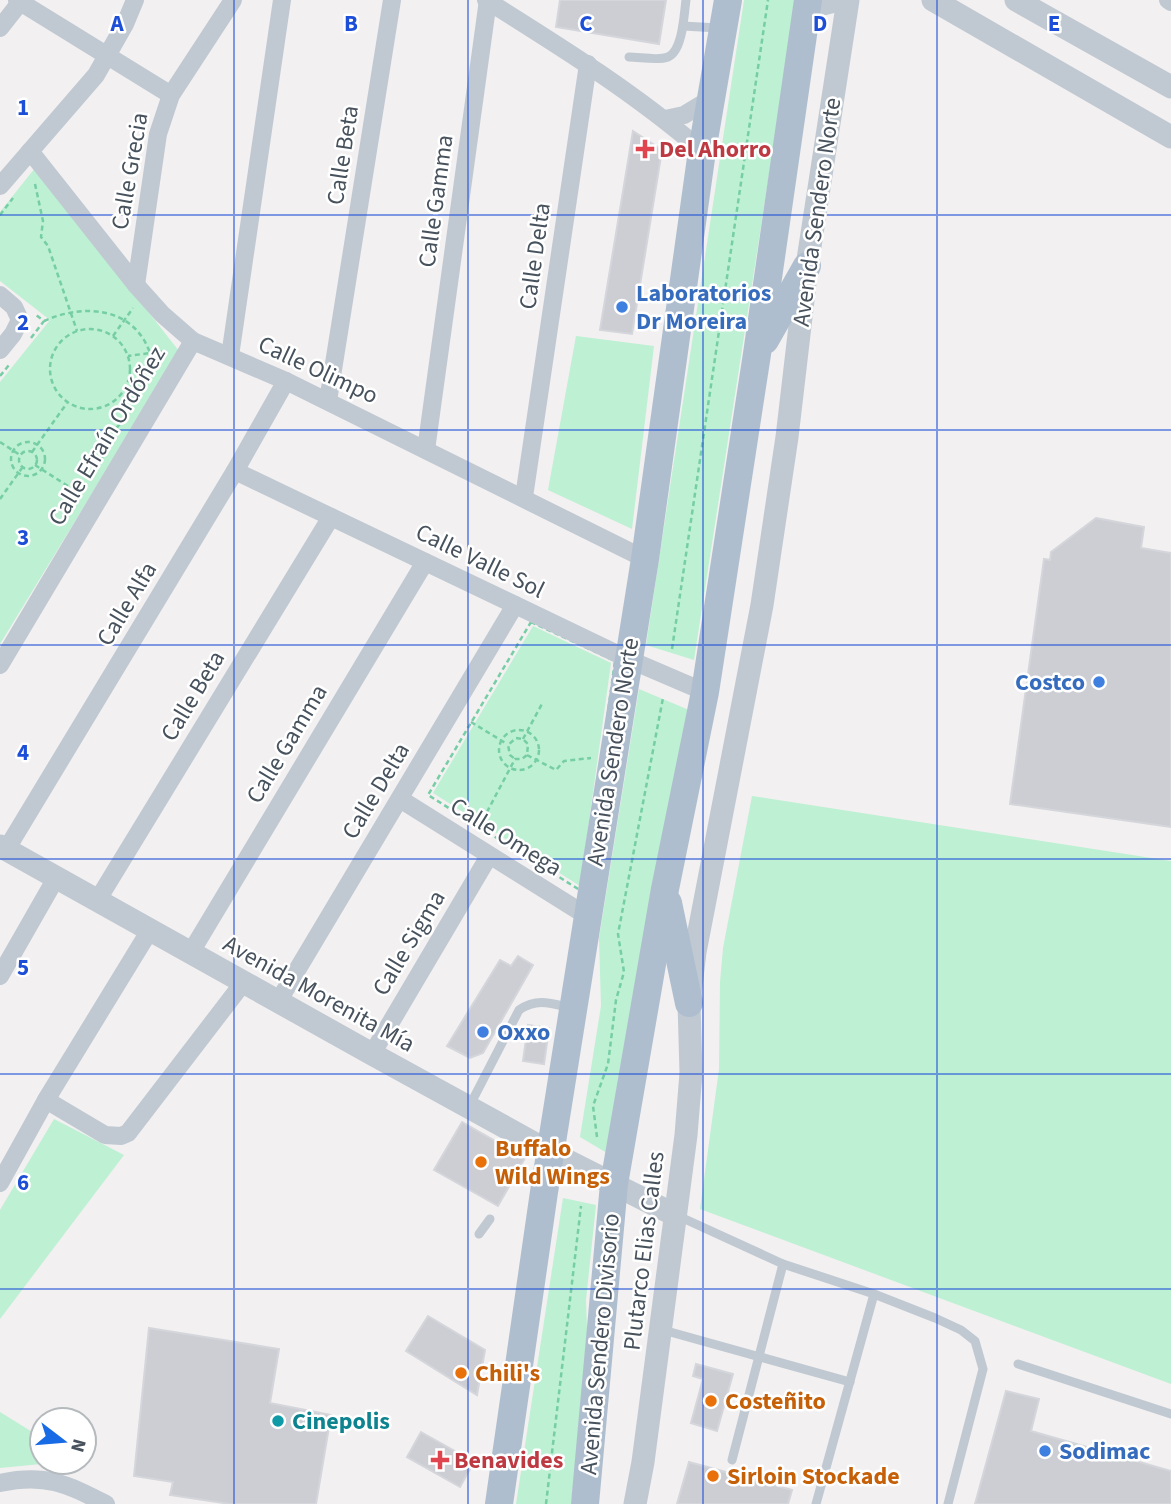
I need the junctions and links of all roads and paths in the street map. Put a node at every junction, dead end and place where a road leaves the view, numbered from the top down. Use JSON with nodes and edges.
{"nodes":[{"id":1,"x":135,"y":0,"type":"edge"},
{"id":2,"x":233,"y":0,"type":"edge"},
{"id":3,"x":282,"y":0,"type":"edge"},
{"id":4,"x":392,"y":0,"type":"edge"},
{"id":5,"x":488,"y":0,"type":"edge"},
{"id":6,"x":685,"y":0,"type":"edge"},
{"id":7,"x":728,"y":0,"type":"edge"},
{"id":8,"x":768,"y":0,"type":"edge"},
{"id":9,"x":838,"y":0,"type":"edge"},
{"id":10,"x":848,"y":0,"type":"edge"},
{"id":11,"x":933,"y":0,"type":"edge"},
{"id":12,"x":1016,"y":0,"type":"edge"},
{"id":13,"x":20,"y":1,"type":"edge"},
{"id":14,"x":807,"y":4,"type":"edge"},
{"id":15,"x":683,"y":26,"type":"junction"},
{"id":16,"x":0,"y":28,"type":"edge"},
{"id":17,"x":724,"y":28,"type":"junction"},
{"id":18,"x":107,"y":56,"type":"junction"},
{"id":19,"x":629,"y":57,"type":"dead end"},
{"id":20,"x":588,"y":64,"type":"junction"},
{"id":21,"x":1171,"y":88,"type":"edge"},
{"id":22,"x":171,"y":95,"type":"junction"},
{"id":23,"x":713,"y":97,"type":"junction"},
{"id":24,"x":665,"y":119,"type":"junction"},
{"id":25,"x":1170,"y":135,"type":"edge"},
{"id":26,"x":30,"y":151,"type":"junction"},
{"id":27,"x":702,"y":151,"type":"junction"},
{"id":28,"x":35,"y":182,"type":"dead end"},
{"id":29,"x":7,"y":191,"type":"edge"},
{"id":30,"x":0,"y":215,"type":"edge"},
{"id":31,"x":807,"y":266,"type":"junction"},
{"id":32,"x":138,"y":292,"type":"junction"},
{"id":33,"x":0,"y":296,"type":"edge"},
{"id":34,"x":71,"y":313,"type":"junction"},
{"id":35,"x":124,"y":320,"type":"junction"},
{"id":36,"x":44,"y":321,"type":"dead end"},
{"id":37,"x":77,"y":331,"type":"junction"},
{"id":38,"x":113,"y":336,"type":"junction"},
{"id":39,"x":193,"y":341,"type":"junction"},
{"id":40,"x":0,"y":350,"type":"edge"},
{"id":41,"x":170,"y":351,"type":"dead end"},
{"id":42,"x":150,"y":353,"type":"junction"},
{"id":43,"x":757,"y":354,"type":"junction"},
{"id":44,"x":128,"y":356,"type":"junction"},
{"id":45,"x":230,"y":356,"type":"junction"},
{"id":46,"x":152,"y":379,"type":"dead end"},
{"id":47,"x":285,"y":381,"type":"junction"},
{"id":48,"x":328,"y":401,"type":"junction"},
{"id":49,"x":67,"y":403,"type":"junction"},
{"id":50,"x":130,"y":414,"type":"dead end"},
{"id":51,"x":0,"y":442,"type":"edge"},
{"id":52,"x":37,"y":445,"type":"junction"},
{"id":53,"x":426,"y":450,"type":"junction"},
{"id":54,"x":12,"y":451,"type":"junction"},
{"id":55,"x":33,"y":452,"type":"junction"},
{"id":56,"x":20,"y":455,"type":"junction"},
{"id":57,"x":102,"y":459,"type":"dead end"},
{"id":58,"x":35,"y":465,"type":"junction"},
{"id":59,"x":22,"y":467,"type":"junction"},
{"id":60,"x":42,"y":469,"type":"junction"},
{"id":61,"x":235,"y":471,"type":"junction"},
{"id":62,"x":18,"y":474,"type":"junction"},
{"id":63,"x":524,"y":497,"type":"junction"},
{"id":64,"x":87,"y":498,"type":"dead end"},
{"id":65,"x":0,"y":499,"type":"edge"},
{"id":66,"x":331,"y":517,"type":"junction"},
{"id":67,"x":645,"y":559,"type":"junction"},
{"id":68,"x":425,"y":562,"type":"junction"},
{"id":69,"x":514,"y":605,"type":"junction"},
{"id":70,"x":671,"y":649,"type":"dead end"},
{"id":71,"x":628,"y":659,"type":"junction"},
{"id":72,"x":0,"y":665,"type":"edge"},
{"id":73,"x":705,"y":692,"type":"junction"},
{"id":74,"x":663,"y":698,"type":"dead end"},
{"id":75,"x":542,"y":702,"type":"dead end"},
{"id":76,"x":471,"y":722,"type":"junction"},
{"id":77,"x":527,"y":731,"type":"junction"},
{"id":78,"x":523,"y":739,"type":"junction"},
{"id":79,"x":501,"y":740,"type":"junction"},
{"id":80,"x":508,"y":745,"type":"junction"},
{"id":81,"x":527,"y":755,"type":"junction"},
{"id":82,"x":515,"y":759,"type":"junction"},
{"id":83,"x":601,"y":759,"type":"junction"},
{"id":84,"x":537,"y":761,"type":"junction"},
{"id":85,"x":510,"y":768,"type":"junction"},
{"id":86,"x":400,"y":799,"type":"junction"},
{"id":87,"x":479,"y":827,"type":"junction"},
{"id":88,"x":3,"y":848,"type":"edge"},
{"id":89,"x":489,"y":856,"type":"junction"},
{"id":90,"x":56,"y":878,"type":"junction"},
{"id":91,"x":665,"y":888,"type":"junction"},
{"id":92,"x":97,"y":901,"type":"junction"},
{"id":93,"x":587,"y":916,"type":"junction"},
{"id":94,"x":150,"y":930,"type":"junction"},
{"id":95,"x":191,"y":952,"type":"junction"},
{"id":96,"x":0,"y":976,"type":"edge"},
{"id":97,"x":243,"y":983,"type":"junction"},
{"id":98,"x":278,"y":1002,"type":"junction"},
{"id":99,"x":688,"y":1003,"type":"junction"},
{"id":100,"x":572,"y":1008,"type":"junction"},
{"id":101,"x":372,"y":1054,"type":"junction"},
{"id":102,"x":46,"y":1100,"type":"junction"},
{"id":103,"x":469,"y":1107,"type":"junction"},
{"id":104,"x":597,"y":1137,"type":"dead end"},
{"id":105,"x":551,"y":1152,"type":"junction"},
{"id":106,"x":0,"y":1183,"type":"edge"},
{"id":107,"x":614,"y":1184,"type":"junction"},
{"id":108,"x":581,"y":1206,"type":"dead end"},
{"id":109,"x":675,"y":1214,"type":"junction"},
{"id":110,"x":490,"y":1219,"type":"dead end"},
{"id":111,"x":480,"y":1234,"type":"dead end"},
{"id":112,"x":783,"y":1264,"type":"junction"},
{"id":113,"x":874,"y":1294,"type":"junction"},
{"id":114,"x":661,"y":1329,"type":"junction"},
{"id":115,"x":759,"y":1357,"type":"junction"},
{"id":116,"x":1018,"y":1364,"type":"dead end"},
{"id":117,"x":850,"y":1382,"type":"junction"},
{"id":118,"x":1171,"y":1415,"type":"edge"},
{"id":119,"x":732,"y":1460,"type":"dead end"},
{"id":120,"x":0,"y":1483,"type":"edge"},
{"id":121,"x":589,"y":1498,"type":"edge"},
{"id":122,"x":106,"y":1504,"type":"edge"},
{"id":123,"x":499,"y":1504,"type":"edge"},
{"id":124,"x":546,"y":1504,"type":"edge"},
{"id":125,"x":635,"y":1504,"type":"edge"},
{"id":126,"x":816,"y":1504,"type":"edge"},
{"id":127,"x":948,"y":1504,"type":"edge"}],
"edges":[{"from":1,"to":18,"type":"street"},
{"from":2,"to":22,"type":"street","name":"Calle Grecia"},
{"from":3,"to":45,"type":"street"},
{"from":4,"to":48,"type":"street","name":"Calle Beta"},
{"from":5,"to":20,"type":"street"},
{"from":5,"to":53,"type":"street","name":"Calle Gamma"},
{"from":6,"to":15,"type":"lane"},
{"from":7,"to":17,"type":"main road","name":"Avenida Sendero Norte"},
{"from":8,"to":70,"type":"path"},
{"from":9,"to":14,"type":"street"},
{"from":10,"to":31,"type":"street","name":"Avenida Sendero Norte"},
{"from":11,"to":25,"type":"street"},
{"from":12,"to":21,"type":"street"},
{"from":13,"to":16,"type":"street"},
{"from":13,"to":18,"type":"street"},
{"from":14,"to":43,"type":"main road","name":"Avenida Sendero Norte"},
{"from":15,"to":17,"type":"lane"},
{"from":15,"to":19,"type":"lane"},
{"from":17,"to":23,"type":"main road","name":"Avenida Sendero Norte"},
{"from":18,"to":22,"type":"street"},
{"from":18,"to":26,"type":"street"},
{"from":20,"to":24,"type":"street"},
{"from":20,"to":63,"type":"street","name":"Calle Delta"},
{"from":22,"to":32,"type":"street","name":"Calle Grecia"},
{"from":23,"to":24,"type":"street"},
{"from":23,"to":27,"type":"main road","name":"Avenida Sendero Norte"},
{"from":24,"to":27,"type":"street"},
{"from":26,"to":29,"type":"street"},
{"from":26,"to":32,"type":"street","name":"Calle Olimpo"},
{"from":27,"to":67,"type":"main road","name":"Avenida Sendero Norte"},
{"from":28,"to":34,"type":"path"},
{"from":29,"to":30,"type":"path"},
{"from":31,"to":43,"type":"main road"},
{"from":31,"to":99,"type":"street","name":"Avenida Sendero Norte"},
{"from":32,"to":35,"type":"path"},
{"from":32,"to":39,"type":"street","name":"Calle Olimpo"},
{"from":33,"to":40,"type":"street"},
{"from":34,"to":35,"type":"path"},
{"from":34,"to":36,"type":"path"},
{"from":34,"to":37,"type":"path"},
{"from":35,"to":38,"type":"path"},
{"from":35,"to":42,"type":"path"},
{"from":37,"to":38,"type":"path"},
{"from":37,"to":49,"type":"path"},
{"from":38,"to":44,"type":"path"},
{"from":39,"to":45,"type":"street","name":"Calle Olimpo"},
{"from":39,"to":72,"type":"street","name":"Calle Efraín Ordóñez"},
{"from":41,"to":42,"type":"path"},
{"from":42,"to":44,"type":"path"},
{"from":42,"to":46,"type":"path"},
{"from":43,"to":73,"type":"main road","name":"Avenida Sendero Norte"},
{"from":44,"to":49,"type":"path"},
{"from":45,"to":47,"type":"street","name":"Calle Olimpo"},
{"from":47,"to":48,"type":"street","name":"Calle Olimpo"},
{"from":47,"to":61,"type":"street","name":"Calle Alfa"},
{"from":48,"to":53,"type":"street","name":"Calle Olimpo"},
{"from":49,"to":52,"type":"path"},
{"from":50,"to":57,"type":"path"},
{"from":51,"to":54,"type":"path"},
{"from":52,"to":54,"type":"path"},
{"from":52,"to":55,"type":"path"},
{"from":52,"to":60,"type":"path"},
{"from":53,"to":63,"type":"street","name":"Calle Olimpo"},
{"from":54,"to":56,"type":"path"},
{"from":54,"to":62,"type":"path"},
{"from":55,"to":56,"type":"path"},
{"from":55,"to":58,"type":"path"},
{"from":56,"to":59,"type":"path"},
{"from":58,"to":59,"type":"path"},
{"from":58,"to":60,"type":"path"},
{"from":59,"to":62,"type":"path"},
{"from":60,"to":62,"type":"path"},
{"from":60,"to":64,"type":"path"},
{"from":61,"to":66,"type":"street","name":"Calle Valle Sol"},
{"from":61,"to":88,"type":"street","name":"Calle Alfa"},
{"from":62,"to":65,"type":"path"},
{"from":63,"to":67,"type":"street","name":"Calle Olimpo"},
{"from":66,"to":68,"type":"street","name":"Calle Valle Sol"},
{"from":66,"to":92,"type":"street","name":"Calle Beta"},
{"from":67,"to":71,"type":"main road","name":"Avenida Sendero Norte"},
{"from":68,"to":69,"type":"street","name":"Calle Valle Sol"},
{"from":68,"to":95,"type":"street","name":"Calle Gamma"},
{"from":69,"to":71,"type":"street","name":"Calle Valle Sol"},
{"from":69,"to":86,"type":"street","name":"Calle Delta"},
{"from":71,"to":73,"type":"street","name":"Calle Valle Sol"},
{"from":71,"to":93,"type":"main road","name":"Avenida Sendero Norte"},
{"from":73,"to":91,"type":"main road","name":"Avenida Sendero Norte"},
{"from":74,"to":104,"type":"path"},
{"from":75,"to":77,"type":"path"},
{"from":76,"to":79,"type":"path"},
{"from":76,"to":83,"type":"path"},
{"from":76,"to":87,"type":"path"},
{"from":77,"to":78,"type":"path"},
{"from":77,"to":79,"type":"path"},
{"from":77,"to":84,"type":"path"},
{"from":78,"to":80,"type":"path"},
{"from":78,"to":81,"type":"path"},
{"from":79,"to":80,"type":"path"},
{"from":79,"to":85,"type":"path"},
{"from":80,"to":82,"type":"path"},
{"from":81,"to":82,"type":"path"},
{"from":81,"to":84,"type":"path"},
{"from":82,"to":85,"type":"path"},
{"from":83,"to":84,"type":"path"},
{"from":83,"to":87,"type":"path"},
{"from":84,"to":85,"type":"path"},
{"from":85,"to":87,"type":"path"},
{"from":86,"to":89,"type":"street","name":"Calle Omega"},
{"from":86,"to":98,"type":"street","name":"Calle Delta"},
{"from":88,"to":90,"type":"street","name":"Avenida Morenita Mía"},
{"from":89,"to":93,"type":"street","name":"Calle Omega"},
{"from":89,"to":101,"type":"street","name":"Calle Sigma"},
{"from":90,"to":92,"type":"street","name":"Avenida Morenita Mía"},
{"from":90,"to":96,"type":"street"},
{"from":91,"to":99,"type":"main road"},
{"from":91,"to":107,"type":"main road","name":"Avenida Sendero Norte"},
{"from":92,"to":94,"type":"street","name":"Avenida Morenita Mía"},
{"from":93,"to":100,"type":"main road","name":"Avenida Sendero Norte"},
{"from":94,"to":95,"type":"street","name":"Avenida Morenita Mía"},
{"from":94,"to":102,"type":"street"},
{"from":95,"to":97,"type":"street","name":"Avenida Morenita Mía"},
{"from":97,"to":98,"type":"street","name":"Avenida Morenita Mía"},
{"from":97,"to":102,"type":"street"},
{"from":98,"to":101,"type":"street","name":"Avenida Morenita Mía"},
{"from":99,"to":109,"type":"street","name":"Plutarco Elias Calles"},
{"from":100,"to":103,"type":"lane"},
{"from":100,"to":105,"type":"main road","name":"Avenida Sendero Norte"},
{"from":101,"to":103,"type":"street","name":"Avenida Morenita Mía"},
{"from":102,"to":106,"type":"street"},
{"from":103,"to":105,"type":"street","name":"Avenida Morenita Mía"},
{"from":105,"to":107,"type":"street","name":"Avenida Morenita Mía"},
{"from":105,"to":123,"type":"main road","name":"Avenida Sendero Norte"},
{"from":107,"to":109,"type":"street","name":"Avenida Morenita Mía"},
{"from":107,"to":121,"type":"main road","name":"Avenida Sendero Divisorio"},
{"from":108,"to":124,"type":"path"},
{"from":109,"to":112,"type":"lane"},
{"from":109,"to":114,"type":"street","name":"Plutarco Elias Calles"},
{"from":110,"to":111,"type":"lane"},
{"from":112,"to":113,"type":"lane"},
{"from":112,"to":115,"type":"lane"},
{"from":113,"to":117,"type":"lane"},
{"from":113,"to":127,"type":"lane"},
{"from":114,"to":115,"type":"lane"},
{"from":114,"to":125,"type":"street","name":"Plutarco Elias Calles"},
{"from":115,"to":117,"type":"lane"},
{"from":115,"to":119,"type":"lane"},
{"from":116,"to":118,"type":"lane"},
{"from":117,"to":126,"type":"lane"},
{"from":120,"to":122,"type":"street"}]}
